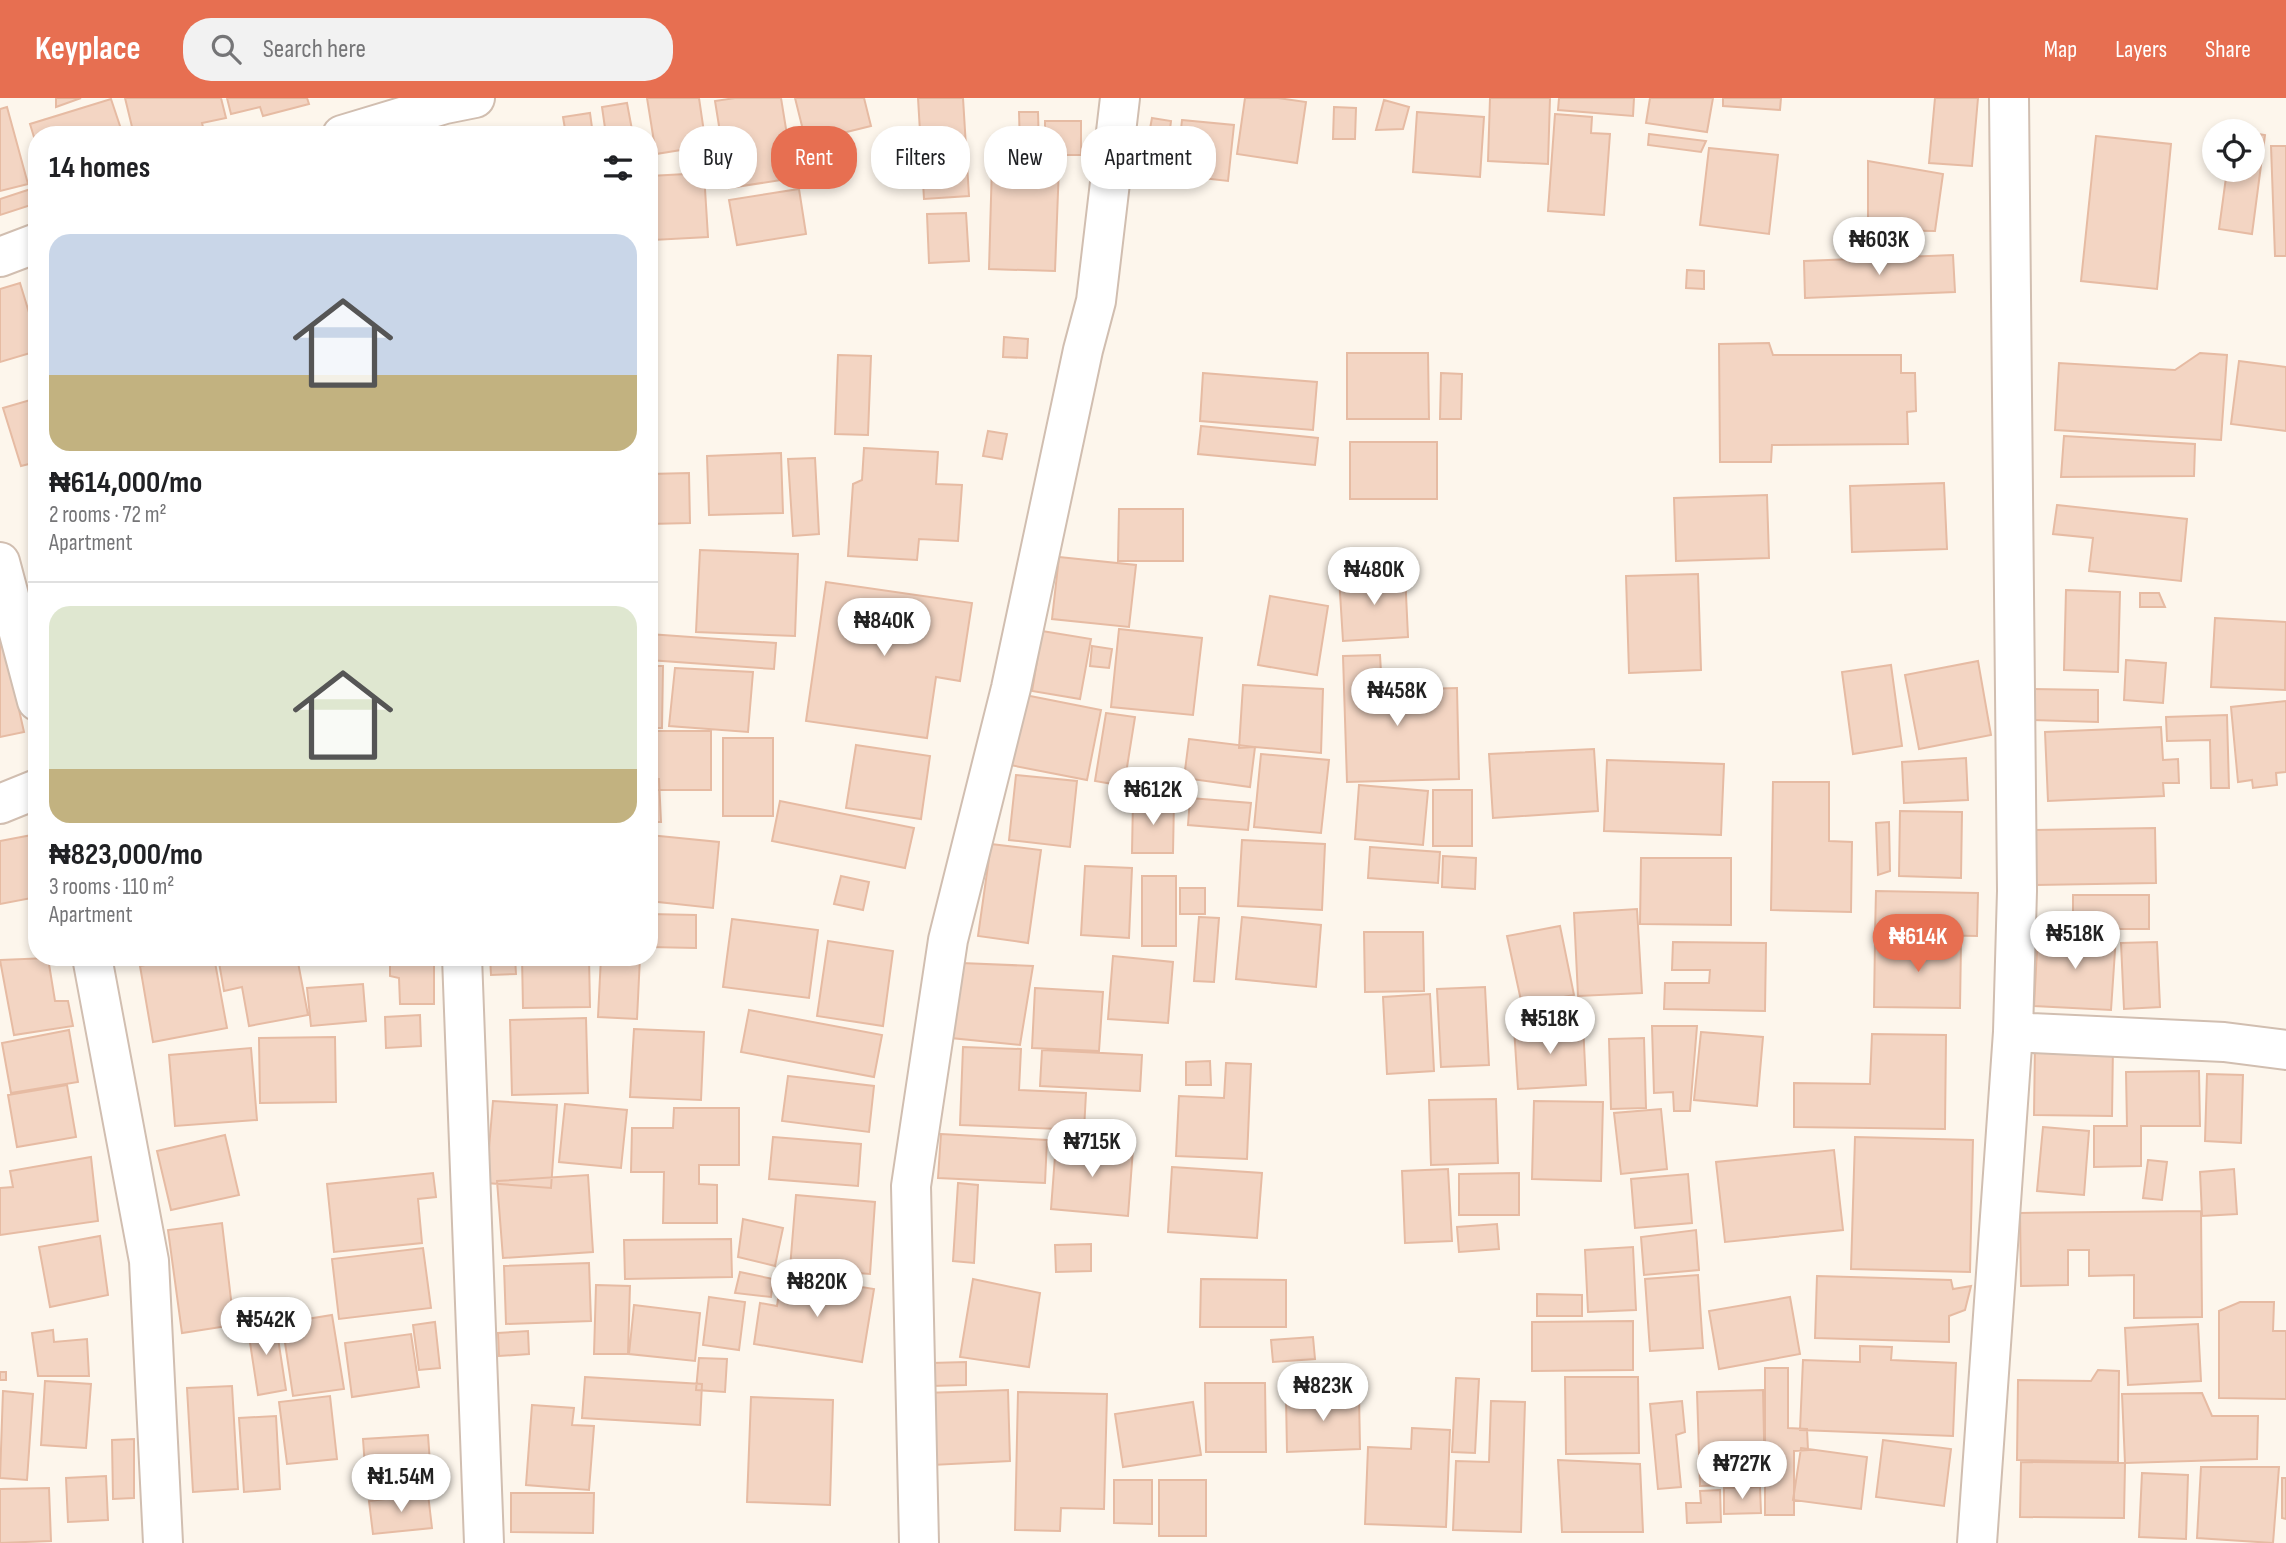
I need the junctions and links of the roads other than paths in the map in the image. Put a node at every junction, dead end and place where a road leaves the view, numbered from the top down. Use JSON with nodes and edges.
{"nodes":[{"id":1,"x":1119,"y":98,"type":"edge"},
{"id":2,"x":2009,"y":98,"type":"edge"},
{"id":3,"x":453,"y":109,"type":"edge"},
{"id":4,"x":380,"y":126,"type":"edge"},
{"id":5,"x":28,"y":246,"type":"edge"},
{"id":6,"x":0,"y":257,"type":"edge"},
{"id":7,"x":0,"y":562,"type":"edge"},
{"id":8,"x":28,"y":667,"type":"edge"},
{"id":9,"x":28,"y":793,"type":"edge"},
{"id":10,"x":0,"y":804,"type":"edge"},
{"id":11,"x":94,"y":966,"type":"edge"},
{"id":12,"x":461,"y":966,"type":"edge"},
{"id":13,"x":2013,"y":1032,"type":"junction"},
{"id":14,"x":2286,"y":1050,"type":"edge"},
{"id":15,"x":163,"y":1543,"type":"edge"},
{"id":16,"x":484,"y":1543,"type":"edge"},
{"id":17,"x":919,"y":1543,"type":"edge"},
{"id":18,"x":1977,"y":1543,"type":"edge"}],
"edges":[{"from":1,"to":17,"type":"street"},
{"from":2,"to":13,"type":"street"},
{"from":3,"to":4,"type":"street"},
{"from":5,"to":6,"type":"street"},
{"from":7,"to":8,"type":"street"},
{"from":9,"to":10,"type":"street"},
{"from":11,"to":15,"type":"street"},
{"from":12,"to":16,"type":"street"},
{"from":13,"to":14,"type":"street"},
{"from":13,"to":18,"type":"street"}]}
